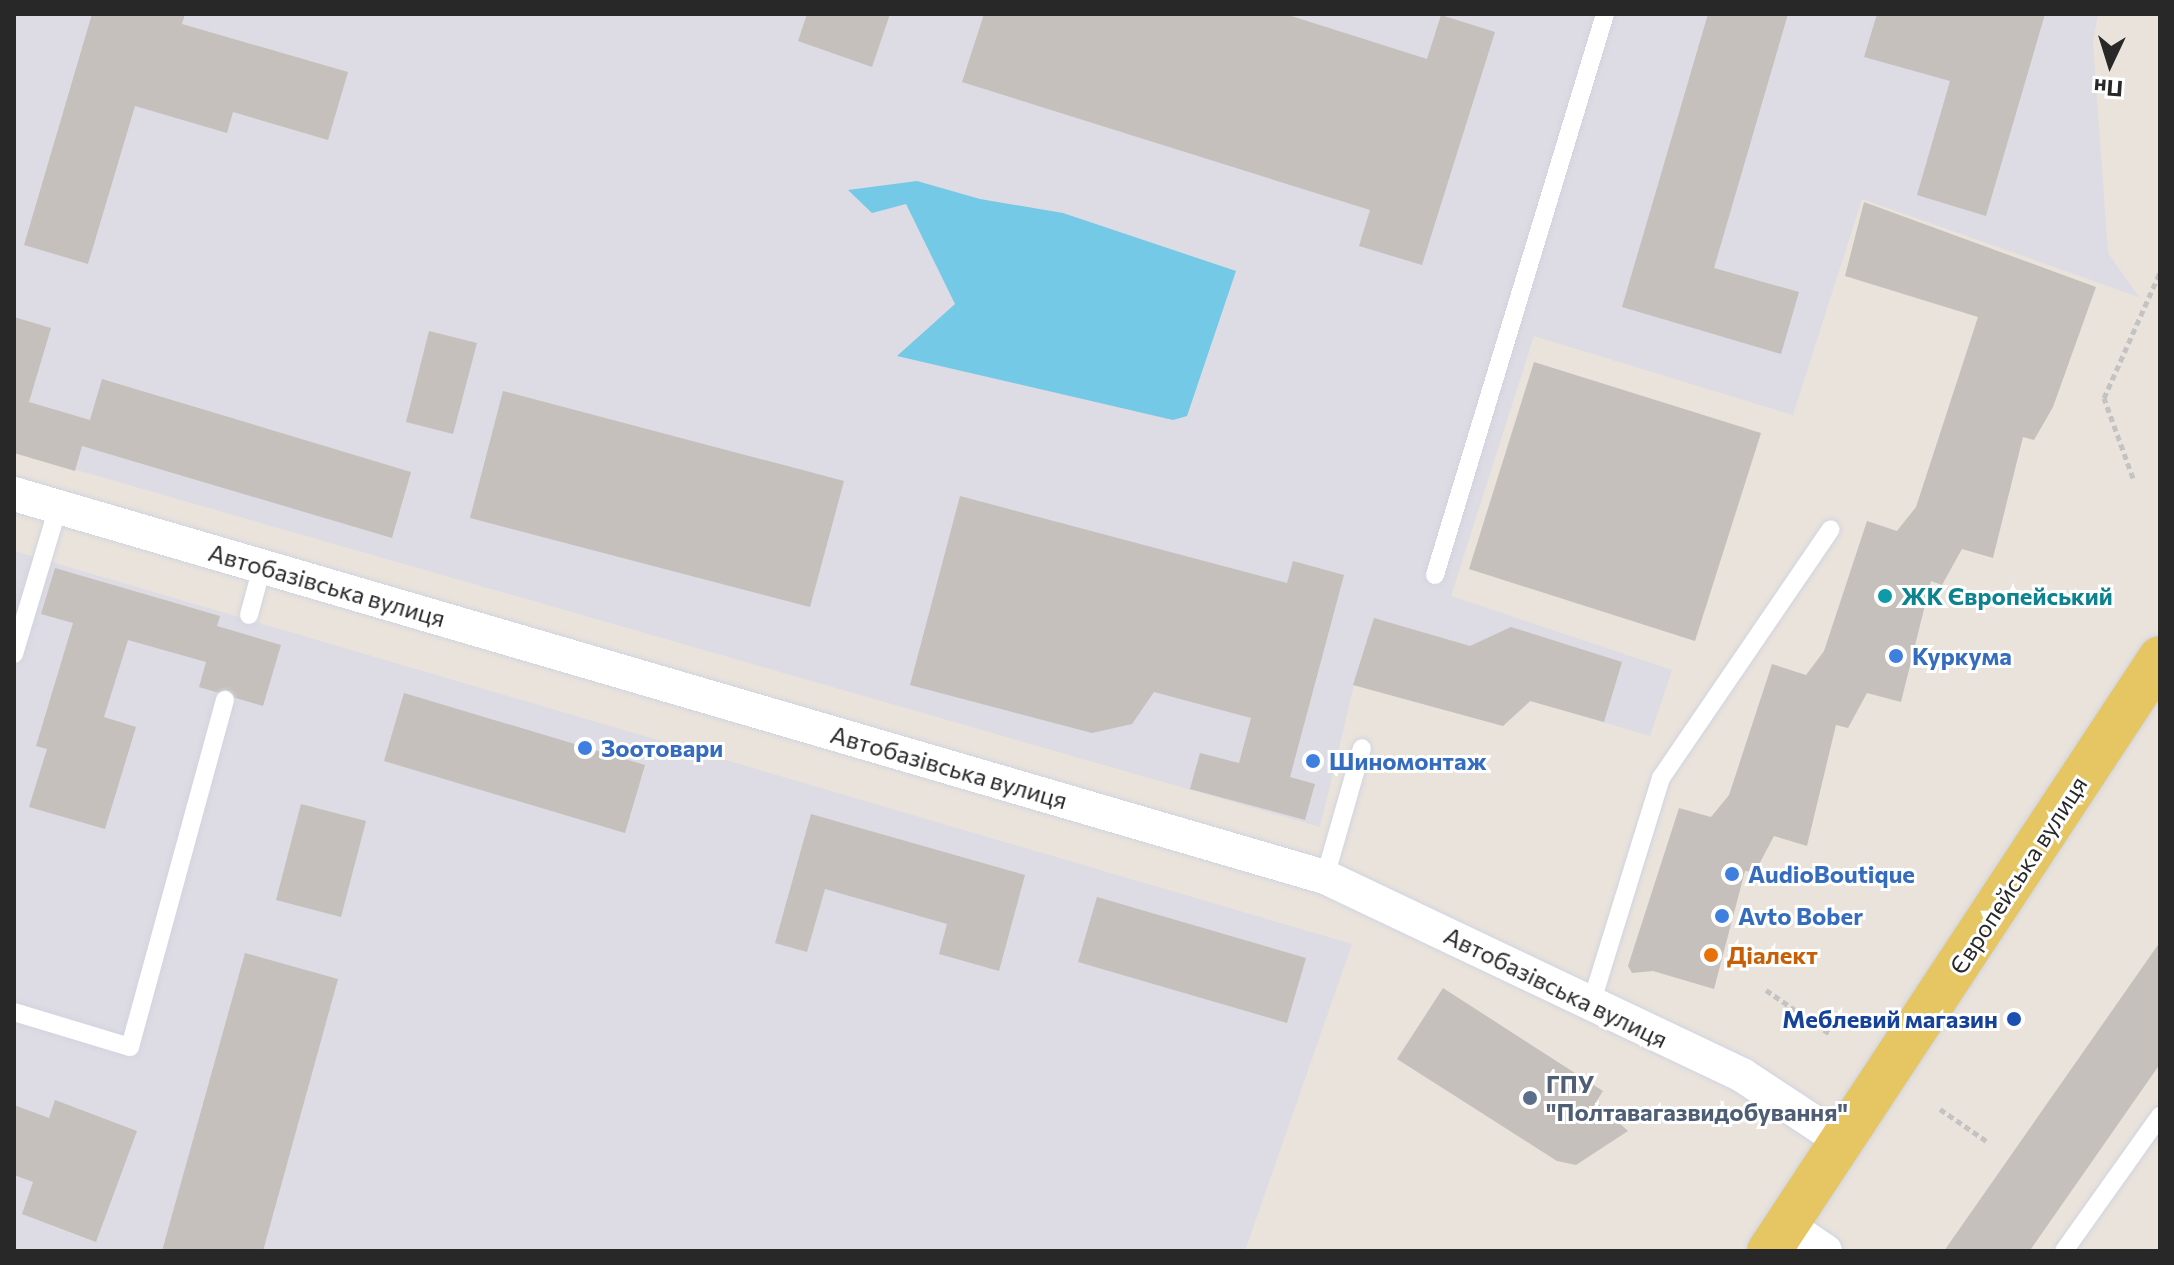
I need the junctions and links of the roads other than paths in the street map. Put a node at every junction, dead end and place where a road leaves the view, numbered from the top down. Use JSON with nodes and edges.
{"nodes":[{"id":1,"x":1605,"y":14,"type":"edge"},
{"id":2,"x":14,"y":494,"type":"edge"},
{"id":3,"x":58,"y":507,"type":"junction"},
{"id":4,"x":1831,"y":529,"type":"dead end"},
{"id":5,"x":262,"y":567,"type":"junction"},
{"id":6,"x":1435,"y":575,"type":"dead end"},
{"id":7,"x":249,"y":615,"type":"dead end"},
{"id":8,"x":14,"y":654,"type":"edge"},
{"id":9,"x":2160,"y":658,"type":"edge"},
{"id":10,"x":225,"y":700,"type":"dead end"},
{"id":11,"x":1362,"y":748,"type":"dead end"},
{"id":12,"x":1325,"y":877,"type":"junction"},
{"id":13,"x":1591,"y":1004,"type":"junction"},
{"id":14,"x":14,"y":1012,"type":"edge"},
{"id":15,"x":2160,"y":1116,"type":"edge"},
{"id":16,"x":1842,"y":1141,"type":"junction"},
{"id":17,"x":1778,"y":1238,"type":"edge"},
{"id":18,"x":1825,"y":1251,"type":"edge"},
{"id":19,"x":2064,"y":1251,"type":"edge"}],
"edges":[{"from":1,"to":6,"type":"lane"},
{"from":2,"to":3,"type":"street","name":"Автобазівська вулиця"},
{"from":3,"to":5,"type":"street","name":"Автобазівська вулиця"},
{"from":3,"to":8,"type":"lane"},
{"from":4,"to":13,"type":"lane"},
{"from":5,"to":7,"type":"lane"},
{"from":5,"to":12,"type":"street","name":"Автобазівська вулиця"},
{"from":9,"to":16,"type":"main road","name":"Європейська вулиця"},
{"from":10,"to":14,"type":"lane"},
{"from":11,"to":12,"type":"lane"},
{"from":12,"to":13,"type":"street","name":"Автобазівська вулиця"},
{"from":13,"to":16,"type":"street","name":"Автобазівська вулиця"},
{"from":15,"to":19,"type":"lane"},
{"from":16,"to":17,"type":"main road","name":"Європейська вулиця"},
{"from":17,"to":18,"type":"street"}]}
